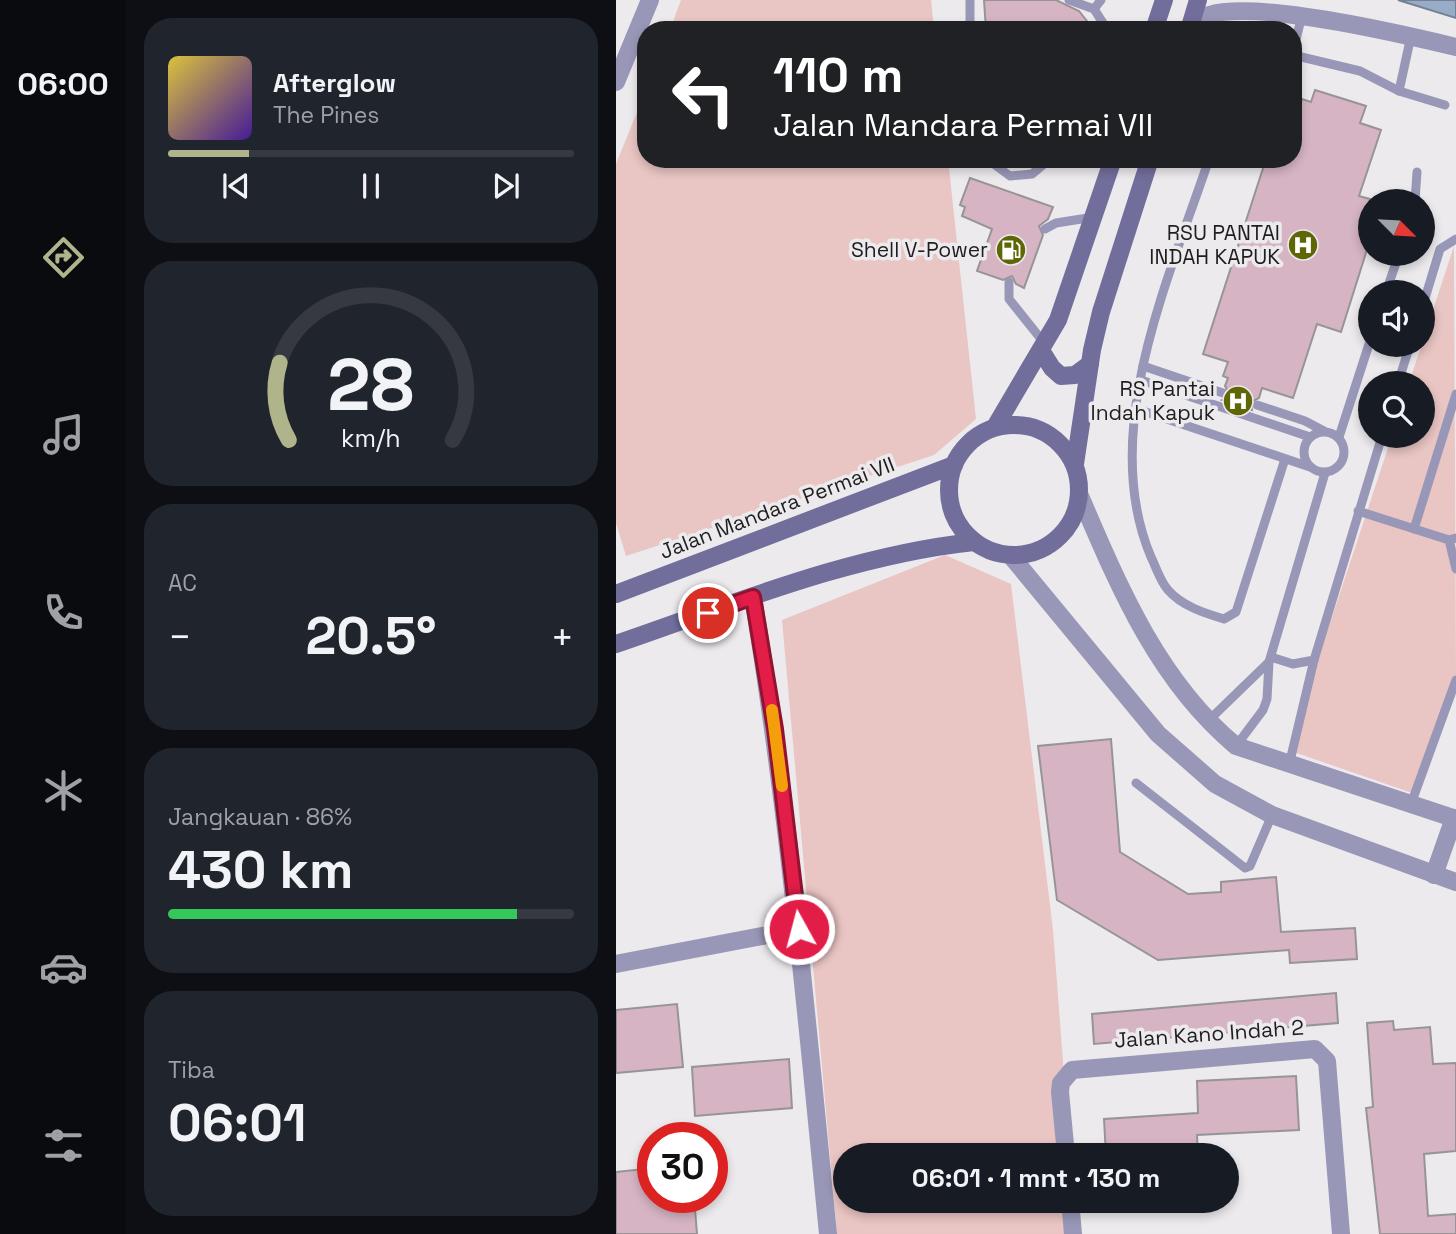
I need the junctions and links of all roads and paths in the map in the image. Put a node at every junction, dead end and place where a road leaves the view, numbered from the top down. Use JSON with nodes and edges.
{"nodes":[{"id":1,"x":650,"y":0,"type":"edge"},
{"id":2,"x":970,"y":0,"type":"edge"},
{"id":3,"x":1069,"y":0,"type":"edge"},
{"id":4,"x":1101,"y":0,"type":"edge"},
{"id":5,"x":1164,"y":0,"type":"edge"},
{"id":6,"x":1198,"y":0,"type":"edge"},
{"id":7,"x":1264,"y":0,"type":"edge"},
{"id":8,"x":1094,"y":9,"type":"junction"},
{"id":9,"x":1293,"y":20,"type":"edge"},
{"id":10,"x":641,"y":21,"type":"edge"},
{"id":11,"x":970,"y":21,"type":"edge"},
{"id":12,"x":1102,"y":21,"type":"edge"},
{"id":13,"x":1157,"y":21,"type":"edge"},
{"id":14,"x":1192,"y":21,"type":"edge"},
{"id":15,"x":1200,"y":21,"type":"edge"},
{"id":16,"x":1302,"y":21,"type":"edge"},
{"id":17,"x":637,"y":31,"type":"edge"},
{"id":18,"x":1411,"y":36,"type":"junction"},
{"id":19,"x":1456,"y":47,"type":"edge"},
{"id":20,"x":1302,"y":57,"type":"edge"},
{"id":21,"x":616,"y":82,"type":"edge"},
{"id":22,"x":1399,"y":91,"type":"junction"},
{"id":23,"x":1446,"y":105,"type":"dead end"},
{"id":24,"x":999,"y":168,"type":"edge"},
{"id":25,"x":1040,"y":168,"type":"edge"},
{"id":26,"x":1110,"y":168,"type":"edge"},
{"id":27,"x":1147,"y":168,"type":"edge"},
{"id":28,"x":1206,"y":168,"type":"edge"},
{"id":29,"x":1417,"y":172,"type":"dead end"},
{"id":30,"x":1416,"y":189,"type":"edge"},
{"id":31,"x":1095,"y":217,"type":"junction"},
{"id":32,"x":1045,"y":229,"type":"dead end"},
{"id":33,"x":1456,"y":239,"type":"edge"},
{"id":34,"x":1431,"y":280,"type":"edge"},
{"id":35,"x":1009,"y":282,"type":"dead end"},
{"id":36,"x":1044,"y":349,"type":"junction"},
{"id":37,"x":1365,"y":357,"type":"edge"},
{"id":38,"x":1090,"y":364,"type":"junction"},
{"id":39,"x":1143,"y":366,"type":"junction"},
{"id":40,"x":1141,"y":380,"type":"junction"},
{"id":41,"x":1223,"y":393,"type":"dead end"},
{"id":42,"x":1456,"y":394,"type":"edge"},
{"id":43,"x":1256,"y":405,"type":"dead end"},
{"id":44,"x":1137,"y":409,"type":"junction"},
{"id":45,"x":995,"y":427,"type":"junction"},
{"id":46,"x":1324,"y":431,"type":"junction"},
{"id":47,"x":1339,"y":437,"type":"junction"},
{"id":48,"x":1310,"y":438,"type":"junction"},
{"id":49,"x":1378,"y":448,"type":"edge"},
{"id":50,"x":1285,"y":459,"type":"junction"},
{"id":51,"x":1075,"y":464,"type":"junction"},
{"id":52,"x":954,"y":465,"type":"junction"},
{"id":53,"x":1310,"y":467,"type":"junction"},
{"id":54,"x":1325,"y":473,"type":"junction"},
{"id":55,"x":1080,"y":496,"type":"junction"},
{"id":56,"x":1358,"y":511,"type":"junction"},
{"id":57,"x":1414,"y":529,"type":"junction"},
{"id":58,"x":1452,"y":539,"type":"edge"},
{"id":59,"x":974,"y":542,"type":"junction"},
{"id":60,"x":1011,"y":556,"type":"junction"},
{"id":61,"x":1456,"y":569,"type":"edge"},
{"id":62,"x":616,"y":594,"type":"edge"},
{"id":63,"x":753,"y":597,"type":"junction"},
{"id":64,"x":616,"y":644,"type":"edge"},
{"id":65,"x":1270,"y":659,"type":"junction"},
{"id":66,"x":1314,"y":660,"type":"junction"},
{"id":67,"x":1456,"y":680,"type":"edge"},
{"id":68,"x":1207,"y":722,"type":"junction"},
{"id":69,"x":1236,"y":746,"type":"junction"},
{"id":70,"x":1289,"y":765,"type":"junction"},
{"id":71,"x":1136,"y":783,"type":"dead end"},
{"id":72,"x":1411,"y":804,"type":"junction"},
{"id":73,"x":1272,"y":816,"type":"junction"},
{"id":74,"x":1455,"y":818,"type":"edge"},
{"id":75,"x":1434,"y":875,"type":"junction"},
{"id":76,"x":1456,"y":882,"type":"edge"},
{"id":77,"x":799,"y":929,"type":"junction"},
{"id":78,"x":616,"y":964,"type":"edge"},
{"id":79,"x":1065,"y":1143,"type":"edge"},
{"id":80,"x":1071,"y":1213,"type":"edge"},
{"id":81,"x":828,"y":1234,"type":"edge"},
{"id":82,"x":1073,"y":1234,"type":"edge"},
{"id":83,"x":1341,"y":1234,"type":"edge"}],
"edges":[{"from":1,"to":10,"type":"street"},
{"from":2,"to":11,"type":"lane"},
{"from":3,"to":8,"type":"lane"},
{"from":4,"to":8,"type":"lane"},
{"from":5,"to":13,"type":"main road"},
{"from":6,"to":14,"type":"main road"},
{"from":7,"to":9,"type":"street"},
{"from":8,"to":12,"type":"lane"},
{"from":9,"to":15,"type":"street"},
{"from":16,"to":18,"type":"street"},
{"from":17,"to":21,"type":"street"},
{"from":18,"to":19,"type":"street"},
{"from":18,"to":22,"type":"lane"},
{"from":20,"to":22,"type":"lane"},
{"from":22,"to":23,"type":"lane"},
{"from":24,"to":25,"type":"lane"},
{"from":26,"to":31,"type":"main road"},
{"from":27,"to":38,"type":"main road"},
{"from":28,"to":39,"type":"lane"},
{"from":29,"to":30,"type":"lane"},
{"from":31,"to":32,"type":"lane"},
{"from":31,"to":36,"type":"main road"},
{"from":33,"to":34,"type":"lane"},
{"from":35,"to":36,"type":"lane"},
{"from":36,"to":38,"type":"main road"},
{"from":36,"to":45,"type":"main road"},
{"from":37,"to":47,"type":"lane"},
{"from":38,"to":51,"type":"main road"},
{"from":39,"to":40,"type":"lane"},
{"from":39,"to":41,"type":"lane"},
{"from":40,"to":44,"type":"lane"},
{"from":40,"to":48,"type":"lane"},
{"from":42,"to":57,"type":"lane"},
{"from":43,"to":46,"type":"lane"},
{"from":44,"to":50,"type":"lane"},
{"from":44,"to":50,"type":"lane"},
{"from":45,"to":51,"type":"main road"},
{"from":45,"to":52,"type":"main road"},
{"from":46,"to":47,"type":"lane"},
{"from":46,"to":48,"type":"lane"},
{"from":47,"to":54,"type":"lane"},
{"from":48,"to":53,"type":"lane"},
{"from":49,"to":56,"type":"lane"},
{"from":50,"to":53,"type":"lane"},
{"from":51,"to":55,"type":"main road"},
{"from":52,"to":59,"type":"main road"},
{"from":52,"to":62,"type":"main road","name":"Jalan Mandara Permai VII"},
{"from":53,"to":54,"type":"lane"},
{"from":54,"to":65,"type":"lane"},
{"from":55,"to":60,"type":"main road"},
{"from":55,"to":68,"type":"street"},
{"from":56,"to":57,"type":"lane"},
{"from":56,"to":66,"type":"lane"},
{"from":57,"to":58,"type":"lane"},
{"from":58,"to":61,"type":"lane"},
{"from":59,"to":60,"type":"main road"},
{"from":59,"to":63,"type":"main road"},
{"from":60,"to":73,"type":"street"},
{"from":63,"to":64,"type":"main road"},
{"from":63,"to":77,"type":"street"},
{"from":65,"to":66,"type":"lane"},
{"from":65,"to":68,"type":"lane"},
{"from":65,"to":69,"type":"lane"},
{"from":66,"to":70,"type":"lane"},
{"from":67,"to":72,"type":"lane"},
{"from":68,"to":69,"type":"street"},
{"from":69,"to":70,"type":"street"},
{"from":70,"to":72,"type":"street"},
{"from":71,"to":73,"type":"lane"},
{"from":72,"to":74,"type":"street"},
{"from":73,"to":75,"type":"street"},
{"from":74,"to":75,"type":"street"},
{"from":75,"to":76,"type":"street"},
{"from":77,"to":78,"type":"street"},
{"from":77,"to":81,"type":"street"},
{"from":79,"to":83,"type":"street","name":"Jalan Kano Indah 2"},
{"from":80,"to":82,"type":"street"}]}
